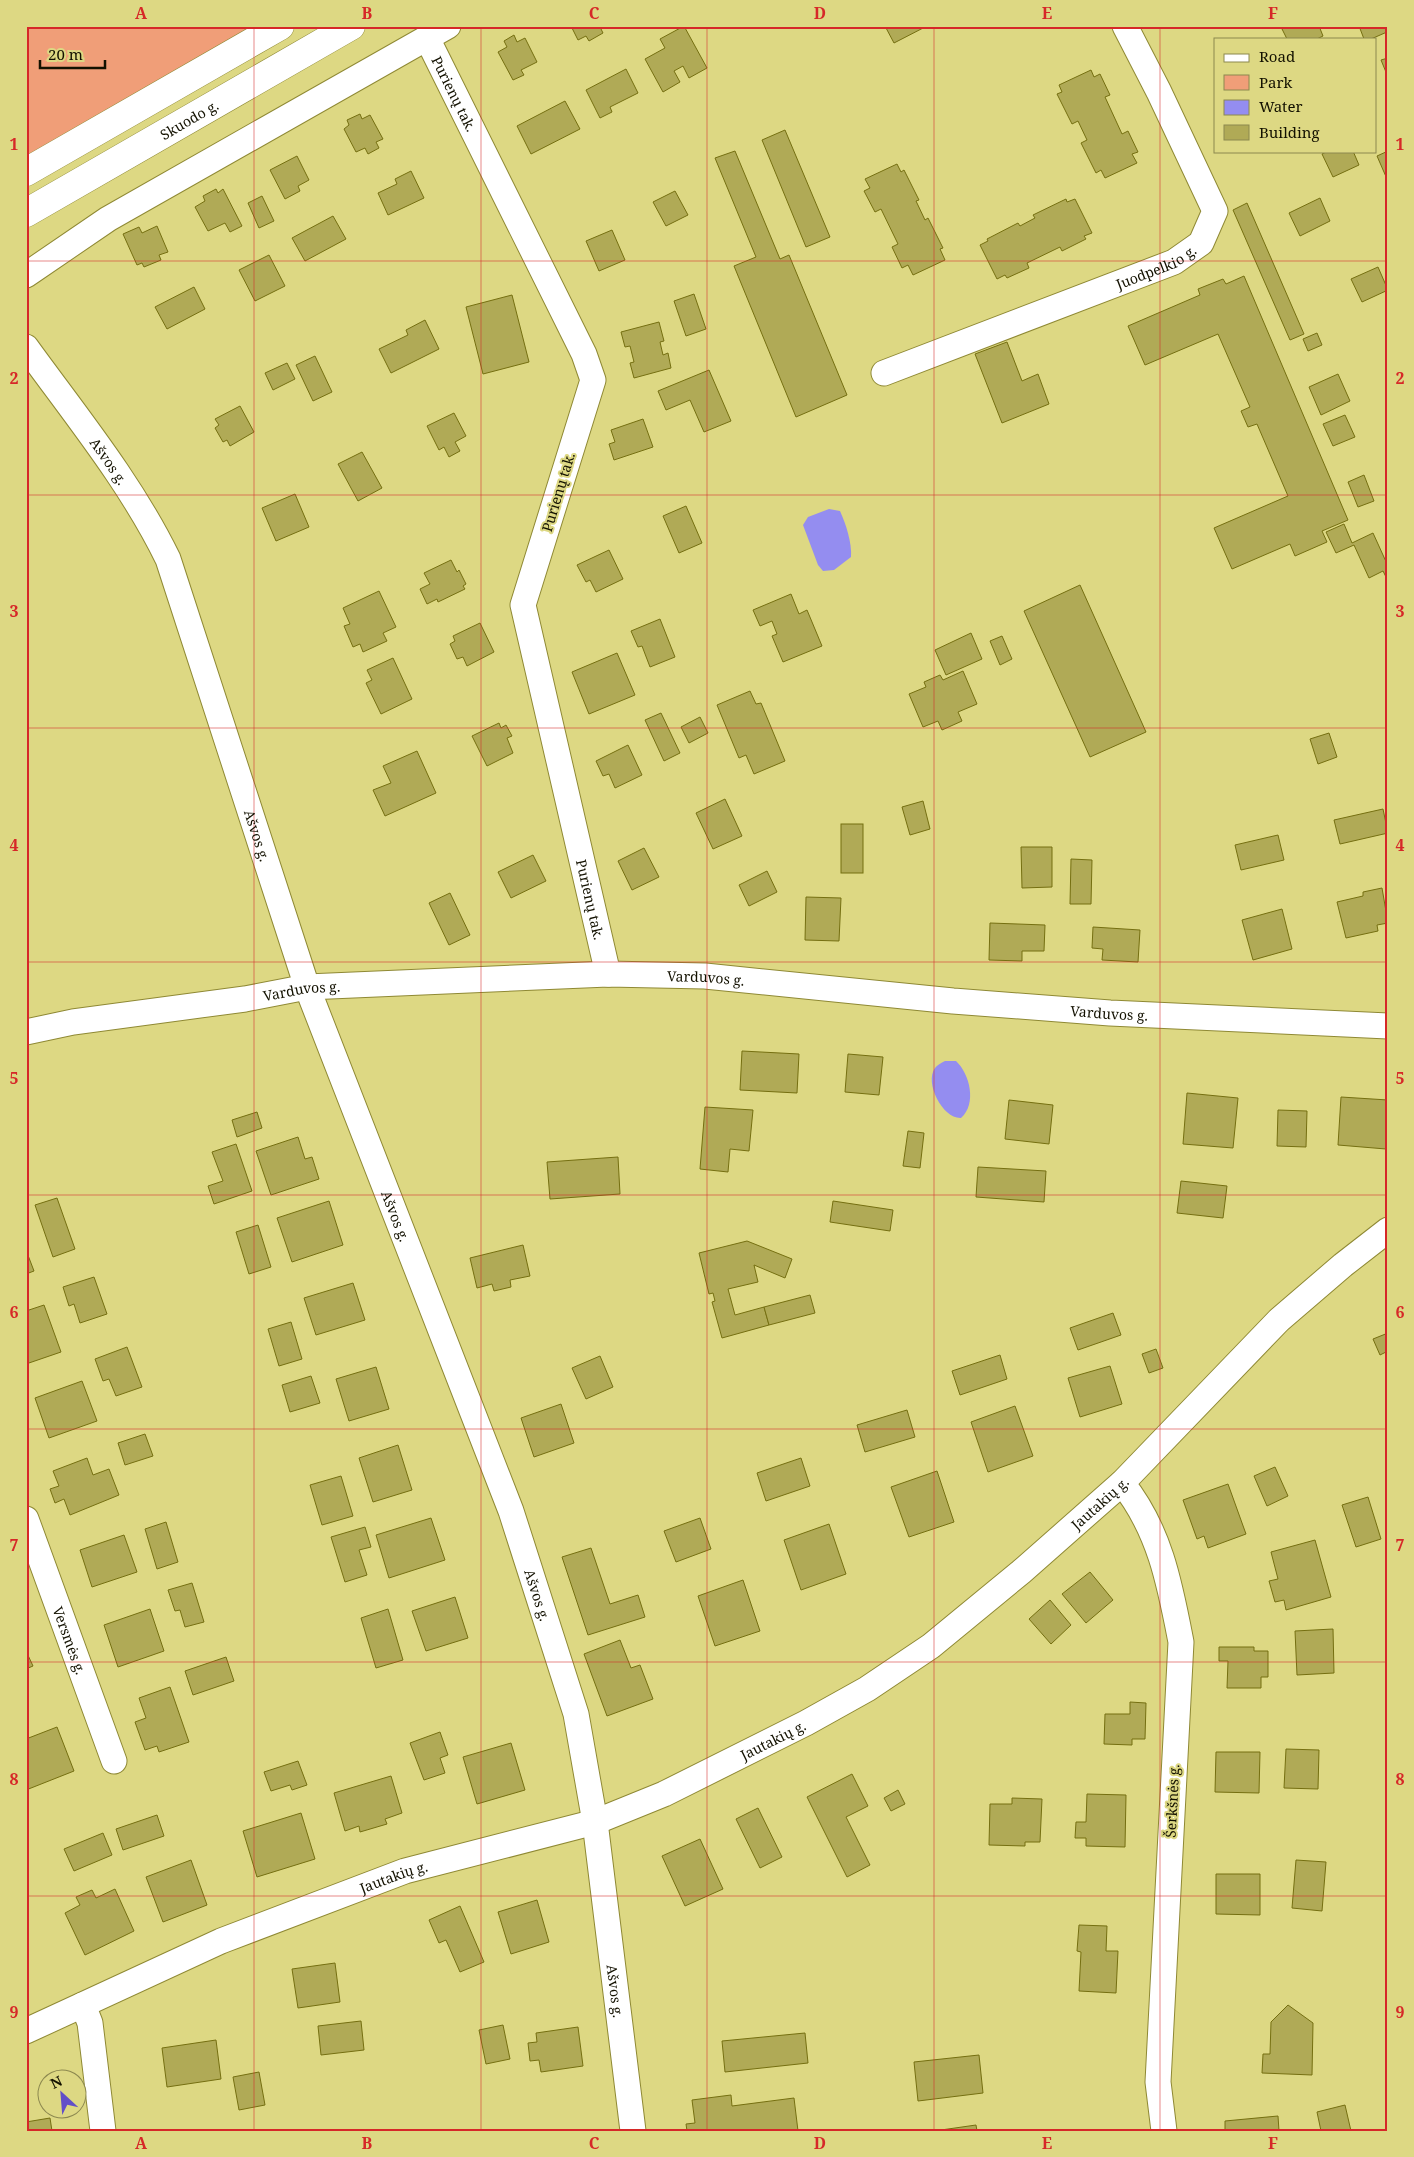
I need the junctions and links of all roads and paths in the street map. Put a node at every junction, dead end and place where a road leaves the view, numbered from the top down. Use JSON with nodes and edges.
{"nodes":[{"id":1,"x":280,"y":26,"type":"edge"},
{"id":2,"x":351,"y":26,"type":"edge"},
{"id":3,"x":1125,"y":26,"type":"edge"},
{"id":4,"x":438,"y":32,"type":"edge"},
{"id":5,"x":26,"y":172,"type":"edge"},
{"id":6,"x":26,"y":213,"type":"edge"},
{"id":7,"x":26,"y":276,"type":"edge"},
{"id":8,"x":26,"y":347,"type":"edge"},
{"id":9,"x":884,"y":373,"type":"dead end"},
{"id":10,"x":608,"y":974,"type":"junction"},
{"id":11,"x":307,"y":987,"type":"junction"},
{"id":12,"x":1388,"y":1026,"type":"edge"},
{"id":13,"x":26,"y":1032,"type":"edge"},
{"id":14,"x":1388,"y":1230,"type":"edge"},
{"id":15,"x":1122,"y":1483,"type":"junction"},
{"id":16,"x":26,"y":1519,"type":"edge"},
{"id":17,"x":114,"y":1761,"type":"dead end"},
{"id":18,"x":595,"y":1822,"type":"junction"},
{"id":19,"x":82,"y":2006,"type":"junction"},
{"id":20,"x":26,"y":2031,"type":"edge"},
{"id":21,"x":103,"y":2131,"type":"edge"},
{"id":22,"x":633,"y":2131,"type":"edge"},
{"id":23,"x":1164,"y":2131,"type":"edge"}],
"edges":[{"from":1,"to":5,"type":"main road"},
{"from":2,"to":6,"type":"main road","name":"Skuodo g."},
{"from":3,"to":9,"type":"street","name":"Juodpelkio g."},
{"from":4,"to":7,"type":"street"},
{"from":4,"to":10,"type":"street","name":"Purienų tak."},
{"from":8,"to":11,"type":"street","name":"Ašvos g."},
{"from":10,"to":11,"type":"street","name":"Varduvos g."},
{"from":10,"to":12,"type":"street","name":"Varduvos g."},
{"from":11,"to":13,"type":"street","name":"Varduvos g."},
{"from":11,"to":18,"type":"street","name":"Ašvos g."},
{"from":14,"to":15,"type":"street","name":"Jautakių g."},
{"from":15,"to":18,"type":"street","name":"Jautakių g."},
{"from":15,"to":23,"type":"street","name":"Šerkšnės g."},
{"from":16,"to":17,"type":"street","name":"Versmės g."},
{"from":18,"to":19,"type":"street","name":"Jautakių g."},
{"from":18,"to":22,"type":"street","name":"Ašvos g."},
{"from":19,"to":20,"type":"street","name":"Jautakių g."},
{"from":19,"to":21,"type":"street"}]}
